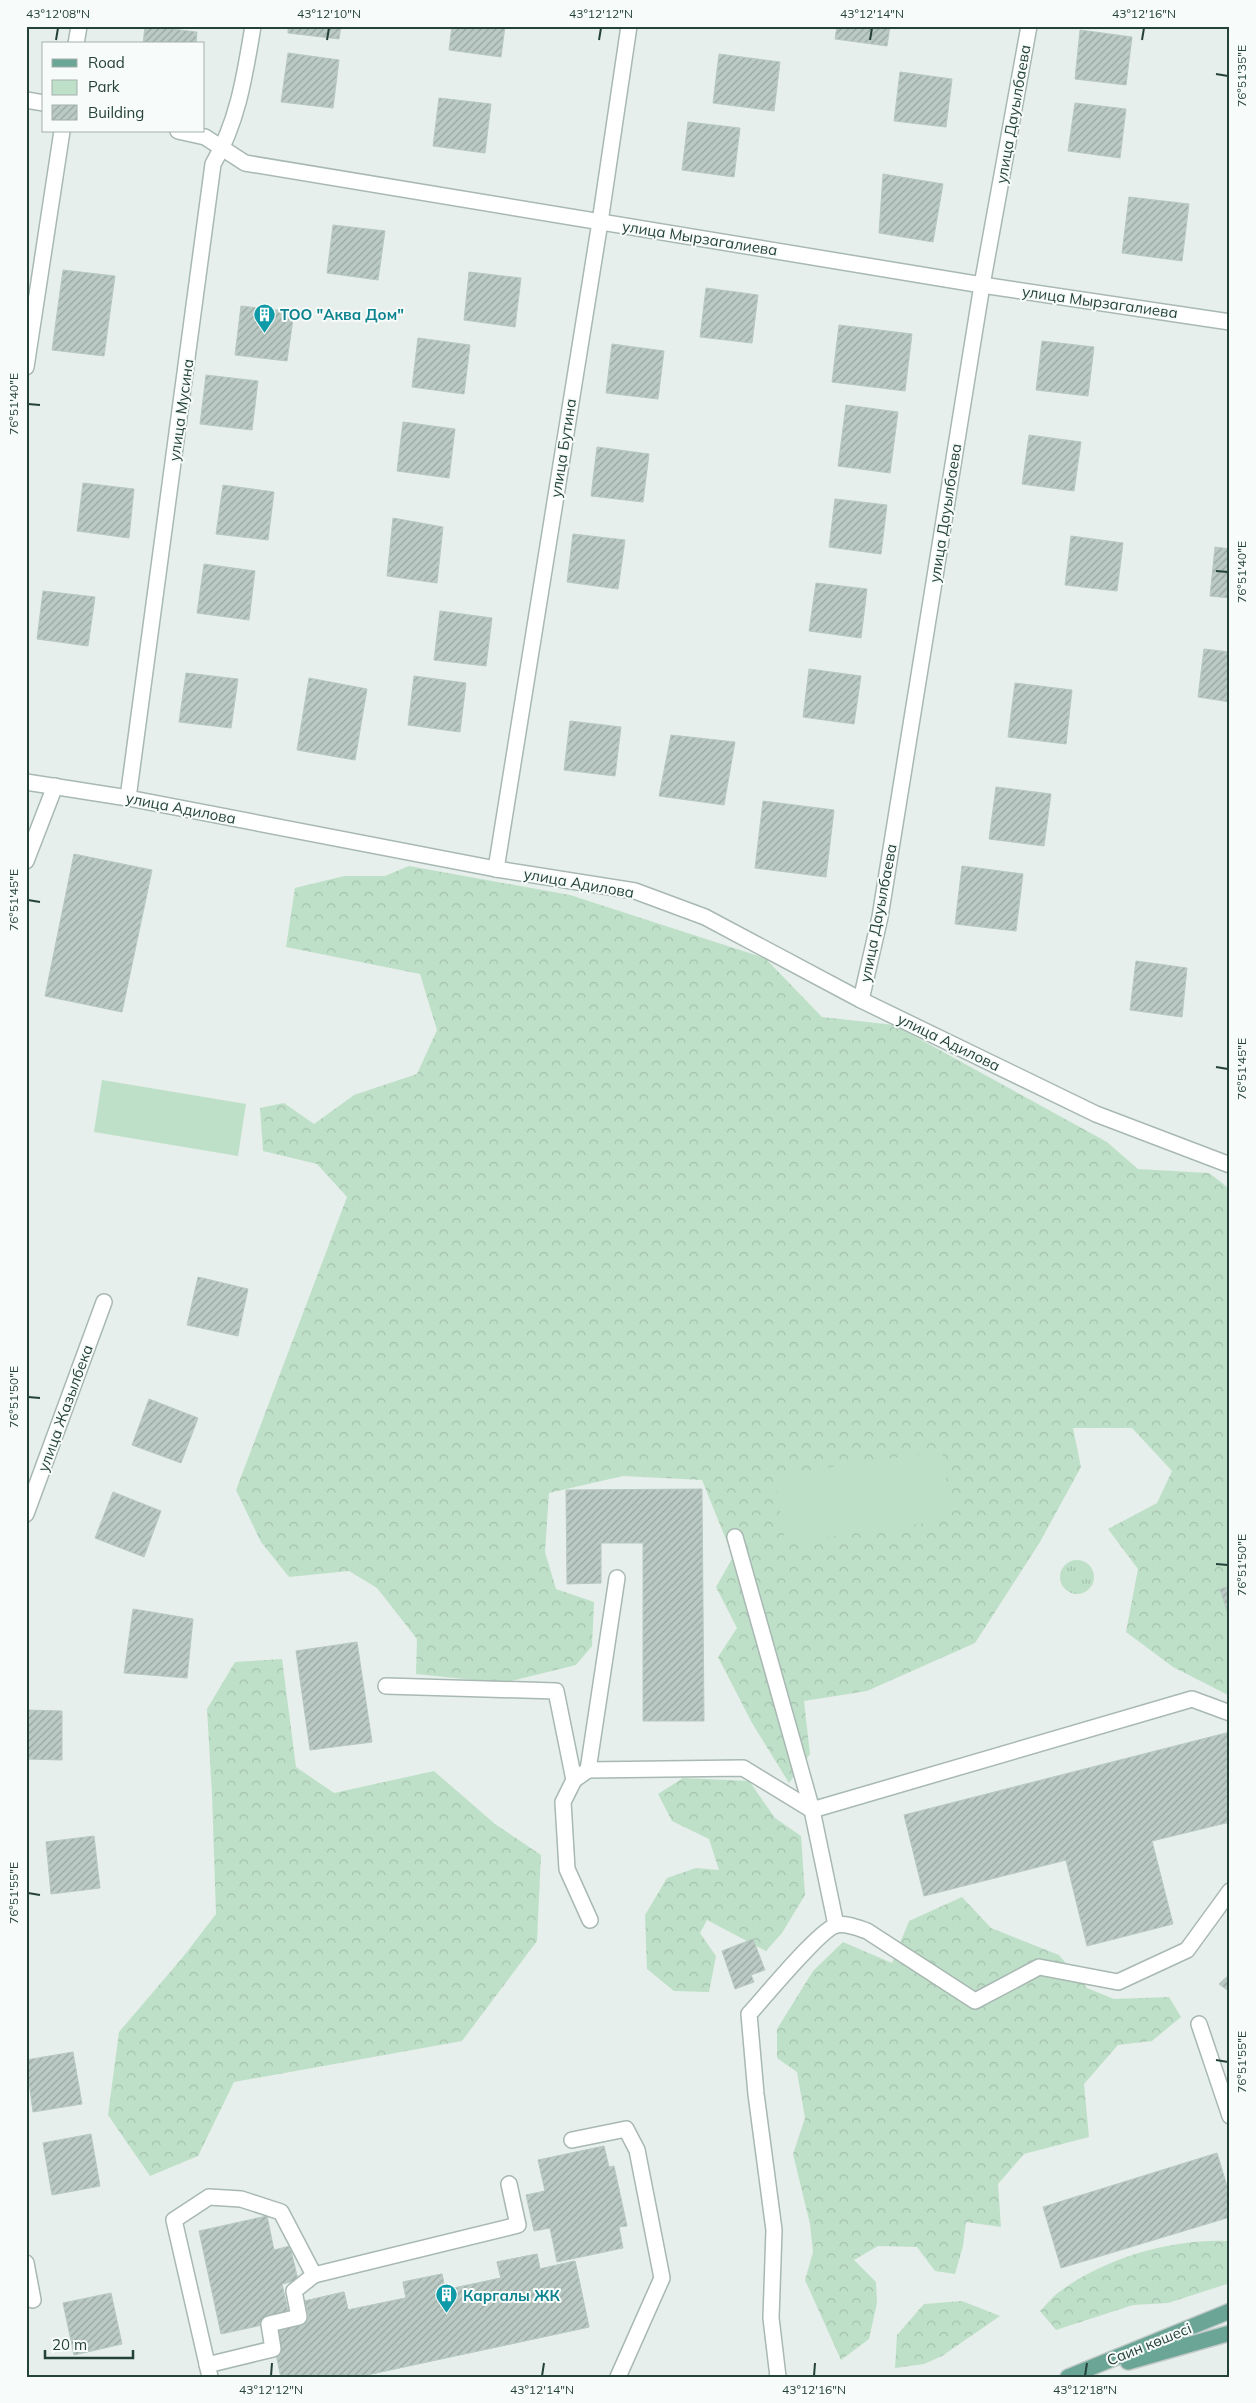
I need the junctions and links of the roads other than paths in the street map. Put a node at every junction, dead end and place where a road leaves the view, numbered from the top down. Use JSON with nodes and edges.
{"nodes":[{"id":1,"x":79,"y":26,"type":"edge"},
{"id":2,"x":252,"y":26,"type":"edge"},
{"id":3,"x":629,"y":26,"type":"edge"},
{"id":4,"x":1029,"y":26,"type":"edge"},
{"id":5,"x":76,"y":42,"type":"edge"},
{"id":6,"x":26,"y":100,"type":"edge"},
{"id":7,"x":42,"y":104,"type":"edge"},
{"id":8,"x":62,"y":132,"type":"edge"},
{"id":9,"x":183,"y":132,"type":"edge"},
{"id":10,"x":222,"y":148,"type":"junction"},
{"id":11,"x":600,"y":222,"type":"junction"},
{"id":12,"x":982,"y":285,"type":"junction"},
{"id":13,"x":1230,"y":322,"type":"edge"},
{"id":14,"x":26,"y":367,"type":"edge"},
{"id":15,"x":26,"y":782,"type":"edge"},
{"id":16,"x":55,"y":786,"type":"junction"},
{"id":17,"x":128,"y":798,"type":"junction"},
{"id":18,"x":26,"y":861,"type":"edge"},
{"id":19,"x":496,"y":870,"type":"junction"},
{"id":20,"x":861,"y":1000,"type":"junction"},
{"id":21,"x":1230,"y":1165,"type":"edge"},
{"id":22,"x":104,"y":1302,"type":"dead end"},
{"id":23,"x":26,"y":1514,"type":"edge"},
{"id":24,"x":735,"y":1537,"type":"dead end"},
{"id":25,"x":617,"y":1578,"type":"dead end"},
{"id":26,"x":386,"y":1686,"type":"dead end"},
{"id":27,"x":1230,"y":1713,"type":"edge"},
{"id":28,"x":588,"y":1770,"type":"junction"},
{"id":29,"x":574,"y":1780,"type":"junction"},
{"id":30,"x":812,"y":1810,"type":"junction"},
{"id":31,"x":1230,"y":1891,"type":"edge"},
{"id":32,"x":590,"y":1920,"type":"dead end"},
{"id":33,"x":836,"y":1925,"type":"junction"},
{"id":34,"x":1199,"y":2024,"type":"dead end"},
{"id":35,"x":1230,"y":2116,"type":"edge"},
{"id":36,"x":572,"y":2140,"type":"dead end"},
{"id":37,"x":509,"y":2184,"type":"dead end"},
{"id":38,"x":26,"y":2262,"type":"edge"},
{"id":39,"x":314,"y":2274,"type":"junction"},
{"id":40,"x":33,"y":2300,"type":"dead end"},
{"id":41,"x":1230,"y":2311,"type":"edge"},
{"id":42,"x":1230,"y":2333,"type":"edge"},
{"id":43,"x":208,"y":2371,"type":"edge"},
{"id":44,"x":618,"y":2377,"type":"edge"},
{"id":45,"x":778,"y":2377,"type":"edge"},
{"id":46,"x":1068,"y":2377,"type":"edge"},
{"id":47,"x":1073,"y":2377,"type":"edge"}],
"edges":[{"from":1,"to":5,"type":"street"},
{"from":2,"to":10,"type":"street","name":"улица Мусина"},
{"from":3,"to":11,"type":"street","name":"улица Бутина"},
{"from":4,"to":12,"type":"street","name":"улица Дауылбаева"},
{"from":6,"to":7,"type":"street"},
{"from":8,"to":14,"type":"street"},
{"from":9,"to":10,"type":"street","name":"улица Мырзагалиева"},
{"from":10,"to":11,"type":"street","name":"улица Мырзагалиева"},
{"from":10,"to":17,"type":"street","name":"улица Мусина"},
{"from":11,"to":12,"type":"street","name":"улица Мырзагалиева"},
{"from":11,"to":19,"type":"street","name":"улица Бутина"},
{"from":12,"to":13,"type":"street","name":"улица Мырзагалиева"},
{"from":12,"to":20,"type":"street","name":"улица Дауылбаева"},
{"from":15,"to":16,"type":"street","name":"улица Адилова"},
{"from":16,"to":17,"type":"street","name":"улица Адилова"},
{"from":16,"to":18,"type":"street"},
{"from":17,"to":19,"type":"street","name":"улица Адилова"},
{"from":19,"to":20,"type":"street","name":"улица Адилова"},
{"from":20,"to":21,"type":"street","name":"улица Адилова"},
{"from":22,"to":23,"type":"street","name":"улица Жазылбека"},
{"from":24,"to":30,"type":"street"},
{"from":25,"to":28,"type":"street"},
{"from":26,"to":29,"type":"street"},
{"from":27,"to":30,"type":"street"},
{"from":28,"to":29,"type":"street"},
{"from":28,"to":30,"type":"street"},
{"from":29,"to":32,"type":"street"},
{"from":30,"to":33,"type":"street"},
{"from":31,"to":33,"type":"street"},
{"from":33,"to":45,"type":"street"},
{"from":34,"to":35,"type":"street"},
{"from":36,"to":44,"type":"street"},
{"from":37,"to":39,"type":"street"},
{"from":38,"to":40,"type":"street"},
{"from":39,"to":43,"type":"street"},
{"from":39,"to":43,"type":"street"},
{"from":41,"to":46,"type":"main road","name":"Саин көшесі"},
{"from":42,"to":47,"type":"main road","name":"Саин көшесі"}]}
